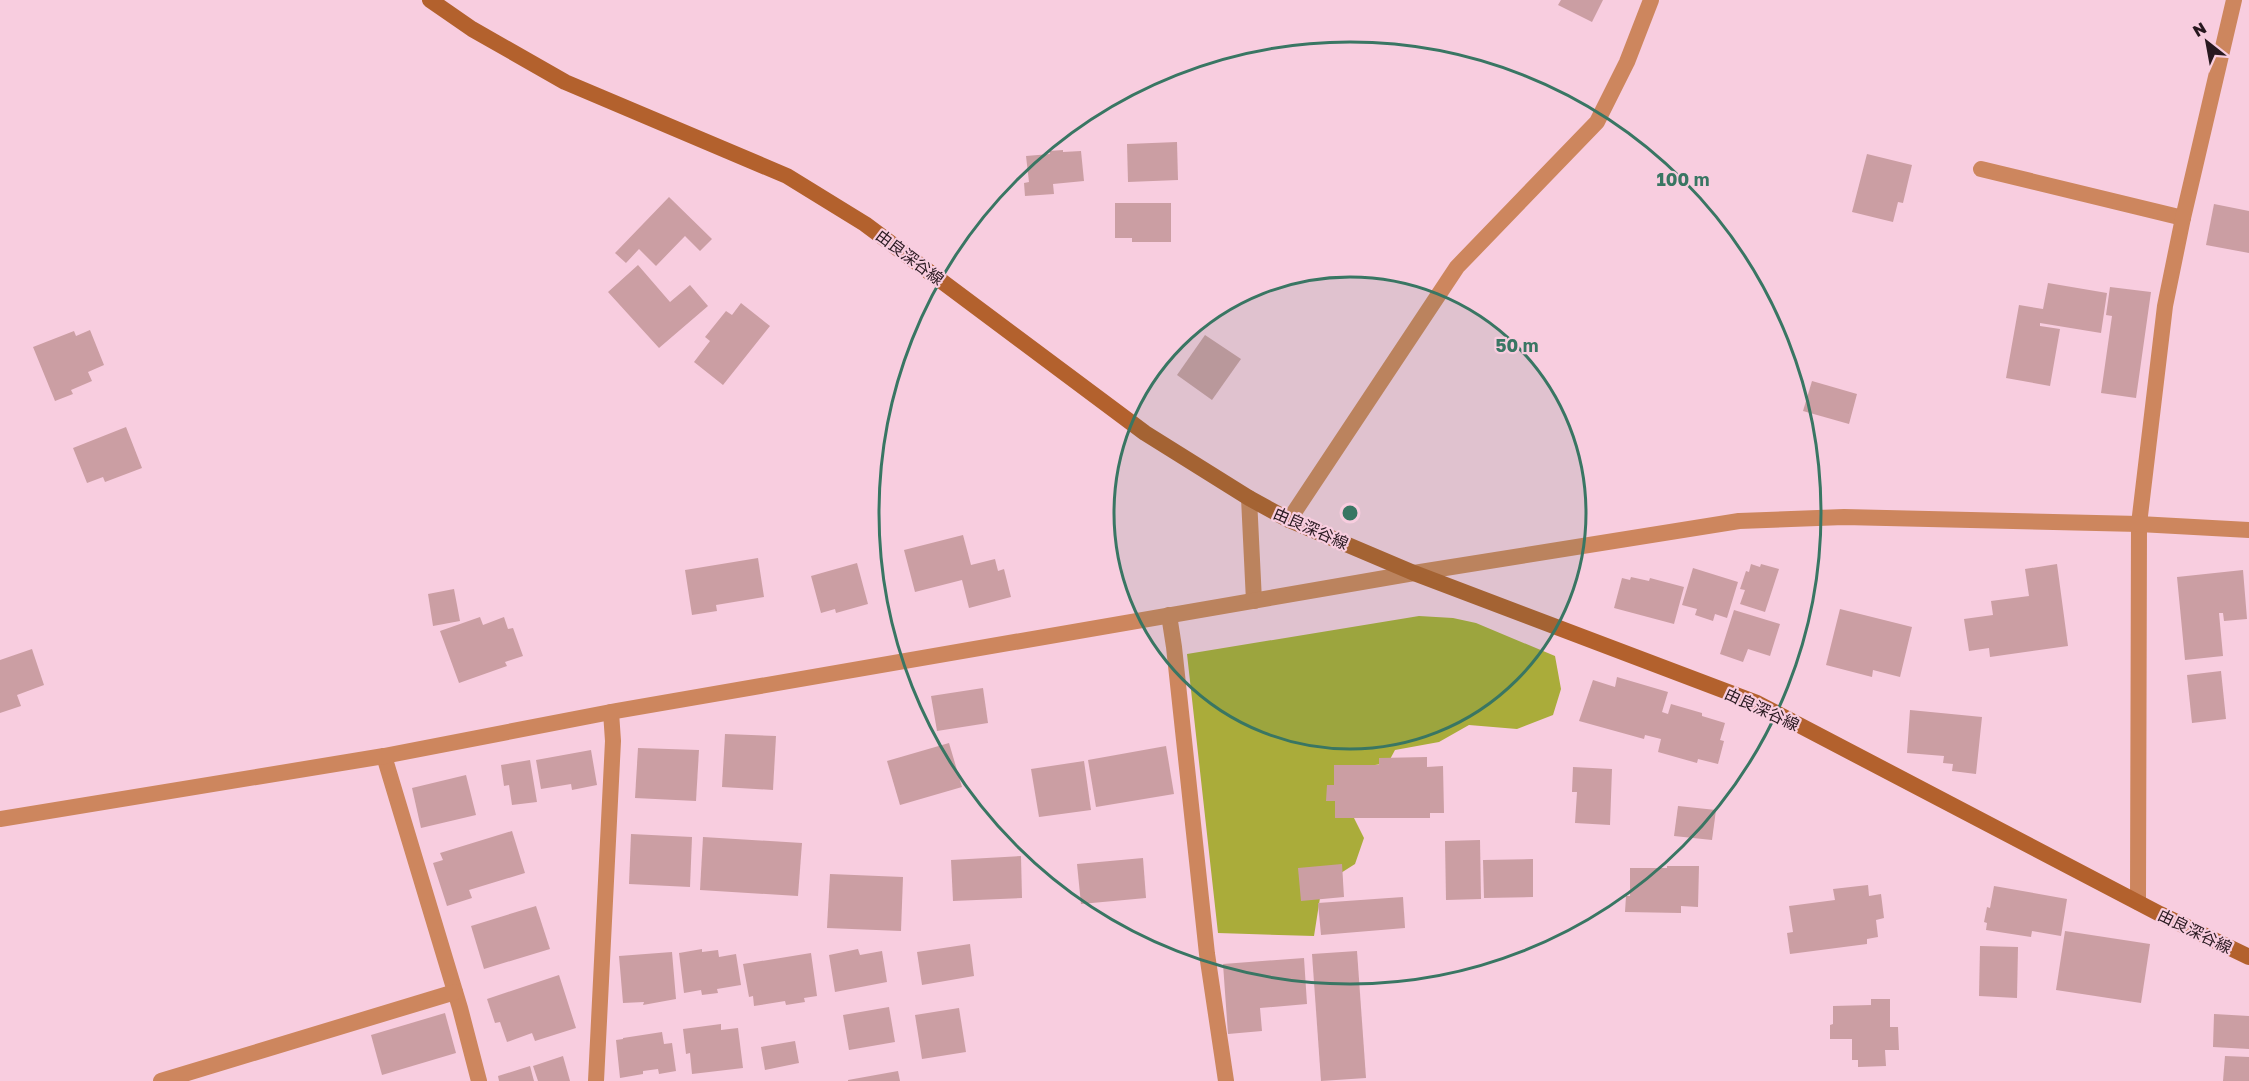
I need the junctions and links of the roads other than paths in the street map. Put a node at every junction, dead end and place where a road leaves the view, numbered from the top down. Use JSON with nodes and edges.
{"nodes":[{"id":1,"x":430,"y":0,"type":"edge"},
{"id":2,"x":1651,"y":0,"type":"edge"},
{"id":3,"x":2234,"y":0,"type":"edge"},
{"id":4,"x":1981,"y":169,"type":"dead end"},
{"id":5,"x":2183,"y":218,"type":"junction"},
{"id":6,"x":1249,"y":498,"type":"junction"},
{"id":7,"x":1289,"y":520,"type":"junction"},
{"id":8,"x":2139,"y":524,"type":"junction"},
{"id":9,"x":2249,"y":530,"type":"edge"},
{"id":10,"x":1414,"y":573,"type":"junction"},
{"id":11,"x":1254,"y":601,"type":"junction"},
{"id":12,"x":1169,"y":615,"type":"junction"},
{"id":13,"x":611,"y":712,"type":"junction"},
{"id":14,"x":384,"y":756,"type":"junction"},
{"id":15,"x":0,"y":819,"type":"edge"},
{"id":16,"x":2138,"y":902,"type":"junction"},
{"id":17,"x":2249,"y":957,"type":"edge"},
{"id":18,"x":455,"y":992,"type":"junction"},
{"id":19,"x":161,"y":1081,"type":"edge"},
{"id":20,"x":479,"y":1081,"type":"edge"},
{"id":21,"x":596,"y":1081,"type":"edge"},
{"id":22,"x":1226,"y":1081,"type":"edge"}],
"edges":[{"from":1,"to":6,"type":"main road","name":"由良深谷線"},
{"from":2,"to":7,"type":"street"},
{"from":3,"to":5,"type":"street"},
{"from":4,"to":5,"type":"street"},
{"from":5,"to":8,"type":"street"},
{"from":6,"to":7,"type":"main road","name":"由良深谷線"},
{"from":6,"to":11,"type":"street"},
{"from":7,"to":10,"type":"main road","name":"由良深谷線"},
{"from":8,"to":9,"type":"street"},
{"from":8,"to":10,"type":"street"},
{"from":8,"to":16,"type":"street"},
{"from":10,"to":11,"type":"street"},
{"from":10,"to":16,"type":"main road","name":"由良深谷線"},
{"from":11,"to":12,"type":"street"},
{"from":12,"to":13,"type":"street"},
{"from":12,"to":22,"type":"street"},
{"from":13,"to":14,"type":"street"},
{"from":13,"to":21,"type":"street"},
{"from":14,"to":15,"type":"street"},
{"from":14,"to":18,"type":"street"},
{"from":16,"to":17,"type":"main road","name":"由良深谷線"},
{"from":18,"to":19,"type":"street"},
{"from":18,"to":20,"type":"street"}]}
